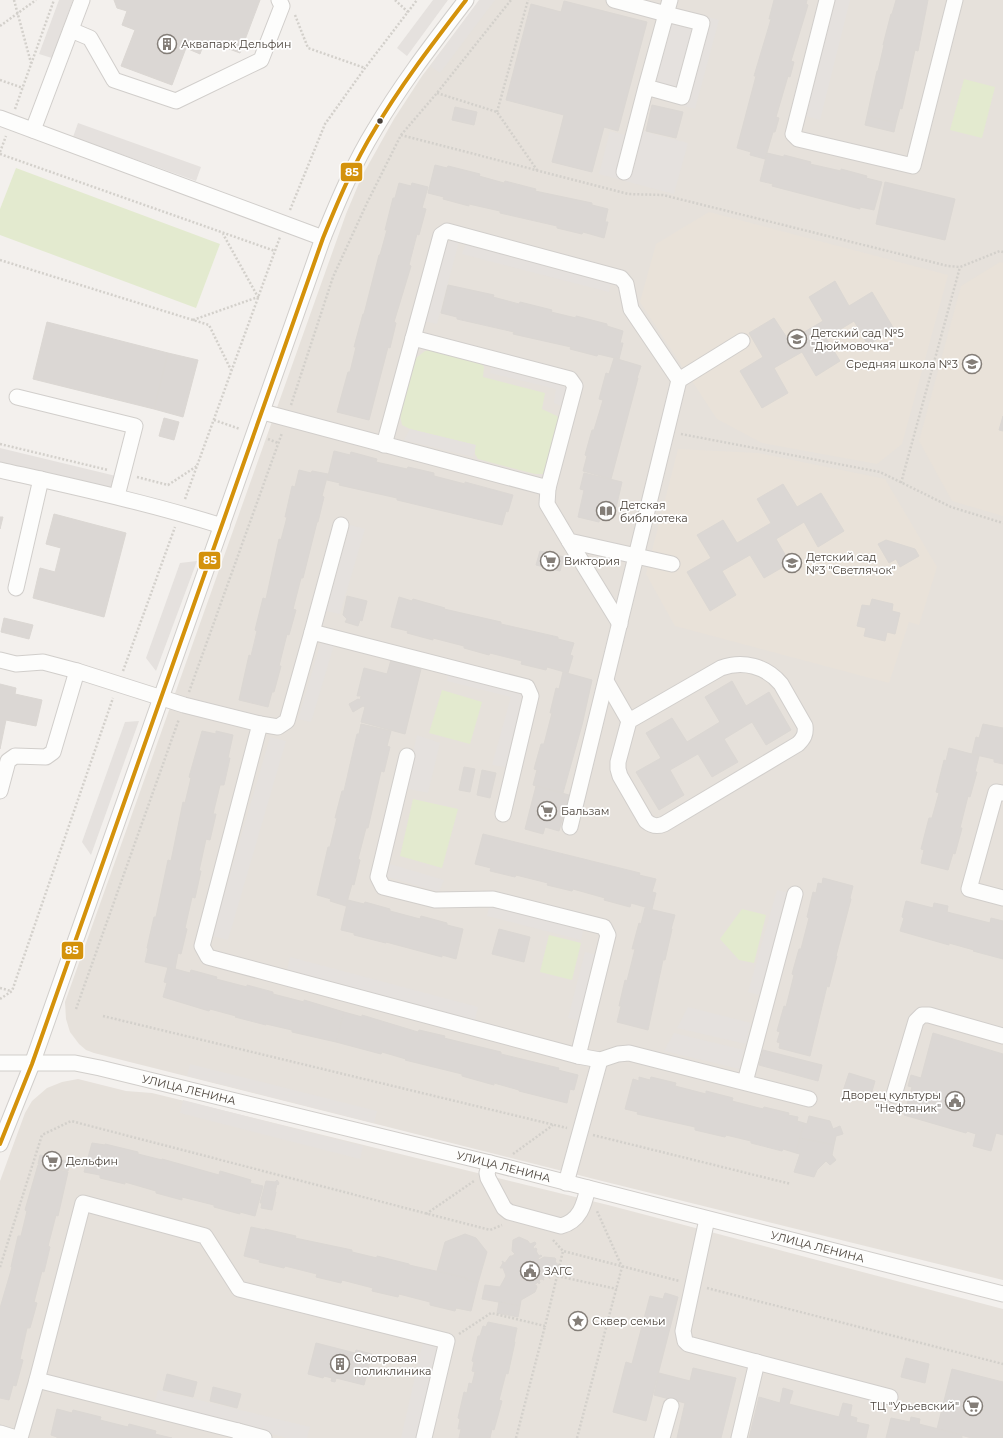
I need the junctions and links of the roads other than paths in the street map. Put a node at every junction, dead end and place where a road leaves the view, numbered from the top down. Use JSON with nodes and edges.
{"nodes":[{"id":1,"x":82,"y":0,"type":"edge"},
{"id":2,"x":279,"y":0,"type":"edge"},
{"id":3,"x":466,"y":0,"type":"edge"},
{"id":4,"x":614,"y":0,"type":"edge"},
{"id":5,"x":827,"y":0,"type":"edge"},
{"id":6,"x":955,"y":0,"type":"edge"},
{"id":7,"x":668,"y":7,"type":"edge"},
{"id":8,"x":71,"y":30,"type":"junction"},
{"id":9,"x":646,"y":88,"type":"junction"},
{"id":10,"x":5,"y":120,"type":"edge"},
{"id":11,"x":33,"y":130,"type":"junction"},
{"id":12,"x":624,"y":172,"type":"dead end"},
{"id":13,"x":323,"y":238,"type":"junction"},
{"id":14,"x":413,"y":338,"type":"junction"},
{"id":15,"x":742,"y":341,"type":"dead end"},
{"id":16,"x":679,"y":380,"type":"junction"},
{"id":17,"x":17,"y":397,"type":"dead end"},
{"id":18,"x":263,"y":412,"type":"junction"},
{"id":19,"x":384,"y":446,"type":"junction"},
{"id":20,"x":0,"y":470,"type":"edge"},
{"id":21,"x":41,"y":479,"type":"junction"},
{"id":22,"x":548,"y":488,"type":"junction"},
{"id":23,"x":117,"y":496,"type":"junction"},
{"id":24,"x":341,"y":525,"type":"dead end"},
{"id":25,"x":222,"y":526,"type":"junction"},
{"id":26,"x":569,"y":541,"type":"junction"},
{"id":27,"x":636,"y":556,"type":"junction"},
{"id":28,"x":672,"y":564,"type":"dead end"},
{"id":29,"x":16,"y":588,"type":"dead end"},
{"id":30,"x":620,"y":624,"type":"junction"},
{"id":31,"x":312,"y":632,"type":"junction"},
{"id":32,"x":0,"y":660,"type":"edge"},
{"id":33,"x":77,"y":671,"type":"junction"},
{"id":34,"x":606,"y":680,"type":"junction"},
{"id":35,"x":161,"y":697,"type":"junction"},
{"id":36,"x":629,"y":721,"type":"junction"},
{"id":37,"x":260,"y":724,"type":"junction"},
{"id":38,"x":407,"y":756,"type":"dead end"},
{"id":39,"x":0,"y":791,"type":"edge"},
{"id":40,"x":1003,"y":794,"type":"edge"},
{"id":41,"x":503,"y":814,"type":"dead end"},
{"id":42,"x":570,"y":827,"type":"dead end"},
{"id":43,"x":795,"y":894,"type":"dead end"},
{"id":44,"x":1003,"y":898,"type":"edge"},
{"id":45,"x":1003,"y":1036,"type":"edge"},
{"id":46,"x":578,"y":1056,"type":"junction"},
{"id":47,"x":600,"y":1060,"type":"junction"},
{"id":48,"x":0,"y":1063,"type":"edge"},
{"id":49,"x":32,"y":1064,"type":"junction"},
{"id":50,"x":745,"y":1082,"type":"junction"},
{"id":51,"x":894,"y":1095,"type":"dead end"},
{"id":52,"x":809,"y":1098,"type":"dead end"},
{"id":53,"x":0,"y":1144,"type":"edge"},
{"id":54,"x":490,"y":1163,"type":"junction"},
{"id":55,"x":566,"y":1183,"type":"junction"},
{"id":56,"x":588,"y":1188,"type":"junction"},
{"id":57,"x":707,"y":1219,"type":"junction"},
{"id":58,"x":1003,"y":1294,"type":"edge"},
{"id":59,"x":757,"y":1362,"type":"junction"},
{"id":60,"x":37,"y":1380,"type":"junction"},
{"id":61,"x":890,"y":1397,"type":"dead end"},
{"id":62,"x":671,"y":1406,"type":"dead end"},
{"id":63,"x":0,"y":1433,"type":"edge"},
{"id":64,"x":240,"y":1435,"type":"edge"},
{"id":65,"x":16,"y":1438,"type":"edge"},
{"id":66,"x":20,"y":1438,"type":"edge"},
{"id":67,"x":264,"y":1438,"type":"edge"},
{"id":68,"x":424,"y":1438,"type":"edge"},
{"id":69,"x":662,"y":1438,"type":"edge"},
{"id":70,"x":739,"y":1438,"type":"edge"}],
"edges":[{"from":1,"to":8,"type":"street"},
{"from":2,"to":8,"type":"street"},
{"from":3,"to":13,"type":"street"},
{"from":4,"to":7,"type":"street"},
{"from":5,"to":6,"type":"street"},
{"from":7,"to":9,"type":"street"},
{"from":7,"to":9,"type":"street"},
{"from":8,"to":11,"type":"street"},
{"from":9,"to":12,"type":"street"},
{"from":10,"to":11,"type":"street"},
{"from":11,"to":13,"type":"street"},
{"from":13,"to":18,"type":"street"},
{"from":14,"to":16,"type":"street"},
{"from":14,"to":19,"type":"street"},
{"from":14,"to":22,"type":"street"},
{"from":15,"to":16,"type":"street"},
{"from":16,"to":27,"type":"street"},
{"from":17,"to":23,"type":"street"},
{"from":18,"to":19,"type":"street"},
{"from":18,"to":25,"type":"street"},
{"from":19,"to":22,"type":"street"},
{"from":20,"to":21,"type":"street"},
{"from":21,"to":23,"type":"street"},
{"from":21,"to":29,"type":"street"},
{"from":22,"to":26,"type":"street"},
{"from":23,"to":25,"type":"street"},
{"from":24,"to":31,"type":"street"},
{"from":25,"to":35,"type":"street"},
{"from":26,"to":27,"type":"street"},
{"from":26,"to":30,"type":"street"},
{"from":27,"to":28,"type":"street"},
{"from":27,"to":30,"type":"street"},
{"from":30,"to":34,"type":"street"},
{"from":31,"to":37,"type":"street"},
{"from":31,"to":41,"type":"street"},
{"from":32,"to":33,"type":"street"},
{"from":33,"to":35,"type":"street"},
{"from":33,"to":39,"type":"street"},
{"from":34,"to":36,"type":"street"},
{"from":34,"to":42,"type":"street"},
{"from":35,"to":37,"type":"street"},
{"from":35,"to":49,"type":"street"},
{"from":36,"to":36,"type":"street"},
{"from":37,"to":46,"type":"street"},
{"from":38,"to":46,"type":"street"},
{"from":40,"to":44,"type":"street"},
{"from":43,"to":50,"type":"street"},
{"from":45,"to":51,"type":"street"},
{"from":46,"to":47,"type":"street"},
{"from":47,"to":50,"type":"street"},
{"from":47,"to":55,"type":"street"},
{"from":48,"to":49,"type":"street","name":"УЛИЦА ЛЕНИНА"},
{"from":49,"to":53,"type":"street"},
{"from":49,"to":54,"type":"street","name":"УЛИЦА ЛЕНИНА"},
{"from":50,"to":52,"type":"street"},
{"from":54,"to":55,"type":"street","name":"УЛИЦА ЛЕНИНА"},
{"from":54,"to":56,"type":"street"},
{"from":55,"to":56,"type":"street","name":"УЛИЦА ЛЕНИНА"},
{"from":56,"to":57,"type":"street","name":"УЛИЦА ЛЕНИНА"},
{"from":57,"to":58,"type":"street","name":"УЛИЦА ЛЕНИНА"},
{"from":57,"to":59,"type":"street"},
{"from":59,"to":61,"type":"street"},
{"from":59,"to":70,"type":"street"},
{"from":60,"to":64,"type":"street"},
{"from":60,"to":66,"type":"street"},
{"from":60,"to":68,"type":"street"},
{"from":62,"to":69,"type":"street"},
{"from":63,"to":65,"type":"street"},
{"from":64,"to":67,"type":"street"}]}
